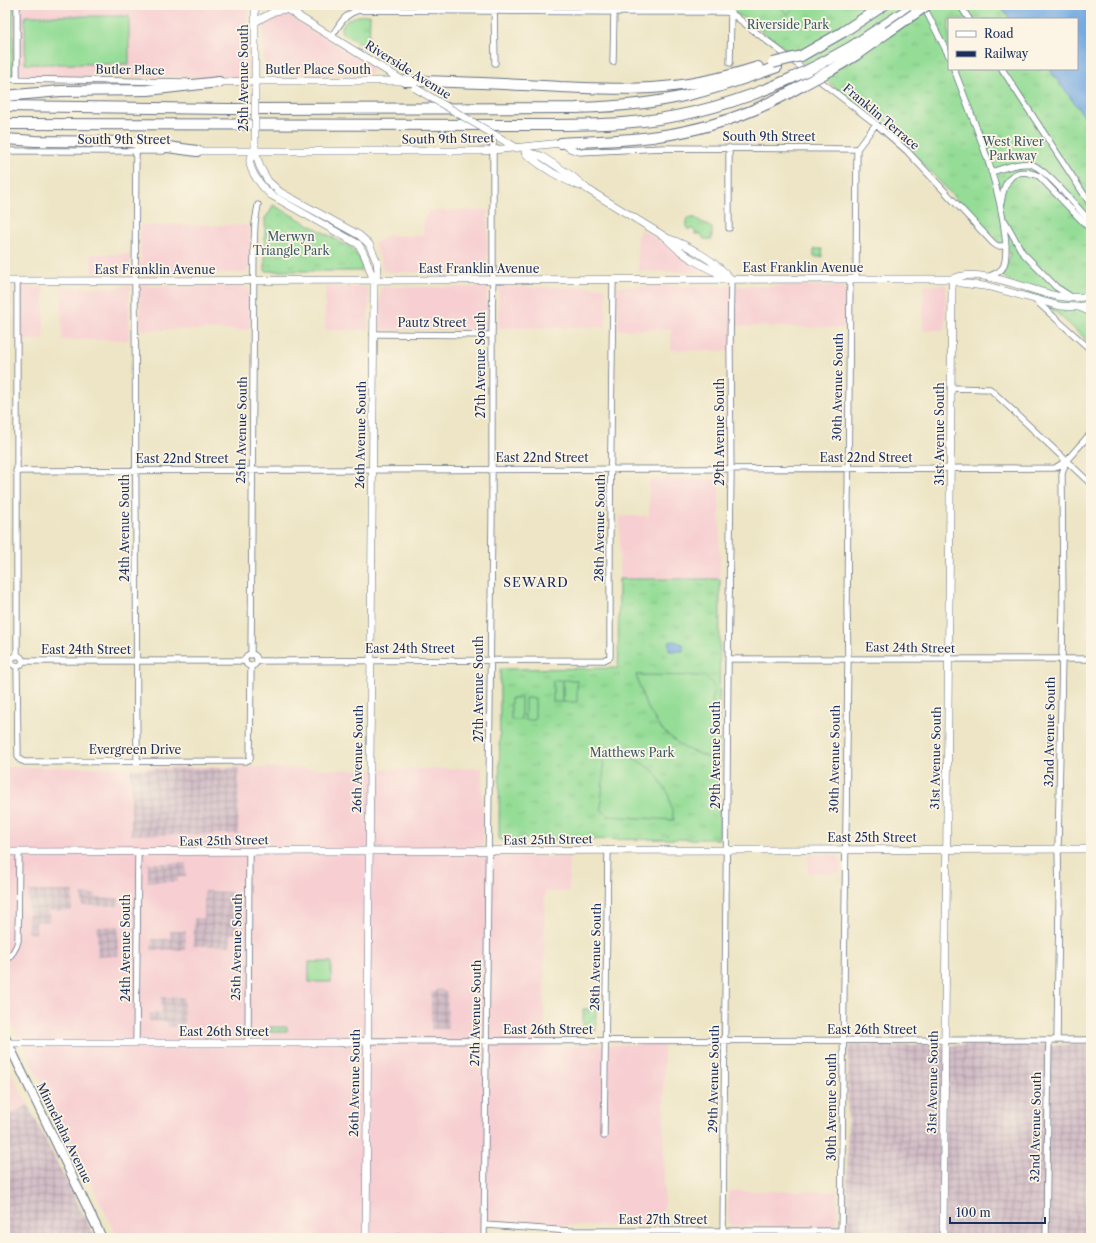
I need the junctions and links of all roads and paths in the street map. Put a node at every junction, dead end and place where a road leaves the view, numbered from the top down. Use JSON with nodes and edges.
{"nodes":[{"id":1,"x":17,"y":5,"type":"edge"},
{"id":2,"x":255,"y":5,"type":"edge"},
{"id":3,"x":884,"y":5,"type":"edge"},
{"id":4,"x":915,"y":5,"type":"edge"},
{"id":5,"x":922,"y":5,"type":"edge"},
{"id":6,"x":927,"y":5,"type":"edge"},
{"id":7,"x":960,"y":5,"type":"edge"},
{"id":8,"x":283,"y":7,"type":"edge"},
{"id":9,"x":375,"y":8,"type":"edge"},
{"id":10,"x":494,"y":8,"type":"edge"},
{"id":11,"x":614,"y":12,"type":"junction"},
{"id":12,"x":731,"y":14,"type":"junction"},
{"id":13,"x":968,"y":18,"type":"edge"},
{"id":14,"x":255,"y":22,"type":"junction"},
{"id":15,"x":886,"y":28,"type":"junction"},
{"id":16,"x":332,"y":36,"type":"junction"},
{"id":17,"x":948,"y":54,"type":"edge"},
{"id":18,"x":613,"y":62,"type":"dead end"},
{"id":19,"x":495,"y":63,"type":"dead end"},
{"id":20,"x":730,"y":63,"type":"dead end"},
{"id":21,"x":775,"y":65,"type":"junction"},
{"id":22,"x":954,"y":70,"type":"edge"},
{"id":23,"x":1003,"y":70,"type":"edge"},
{"id":24,"x":5,"y":79,"type":"edge"},
{"id":25,"x":17,"y":79,"type":"junction"},
{"id":26,"x":255,"y":81,"type":"junction"},
{"id":27,"x":405,"y":81,"type":"junction"},
{"id":28,"x":219,"y":82,"type":"junction"},
{"id":29,"x":5,"y":96,"type":"edge"},
{"id":30,"x":5,"y":106,"type":"edge"},
{"id":31,"x":5,"y":124,"type":"edge"},
{"id":32,"x":876,"y":124,"type":"junction"},
{"id":33,"x":493,"y":137,"type":"junction"},
{"id":34,"x":5,"y":139,"type":"edge"},
{"id":35,"x":561,"y":143,"type":"junction"},
{"id":36,"x":516,"y":148,"type":"junction"},
{"id":37,"x":729,"y":148,"type":"junction"},
{"id":38,"x":857,"y":149,"type":"junction"},
{"id":39,"x":136,"y":150,"type":"junction"},
{"id":40,"x":493,"y":150,"type":"junction"},
{"id":41,"x":5,"y":151,"type":"edge"},
{"id":42,"x":197,"y":151,"type":"junction"},
{"id":43,"x":255,"y":151,"type":"junction"},
{"id":44,"x":991,"y":172,"type":"junction"},
{"id":45,"x":258,"y":205,"type":"dead end"},
{"id":46,"x":1001,"y":205,"type":"junction"},
{"id":47,"x":1091,"y":205,"type":"edge"},
{"id":48,"x":1003,"y":219,"type":"junction"},
{"id":49,"x":1091,"y":222,"type":"edge"},
{"id":50,"x":729,"y":228,"type":"dead end"},
{"id":51,"x":1091,"y":230,"type":"edge"},
{"id":52,"x":1006,"y":246,"type":"junction"},
{"id":53,"x":987,"y":277,"type":"junction"},
{"id":54,"x":953,"y":278,"type":"junction"},
{"id":55,"x":731,"y":279,"type":"junction"},
{"id":56,"x":254,"y":280,"type":"junction"},
{"id":57,"x":374,"y":280,"type":"junction"},
{"id":58,"x":493,"y":280,"type":"junction"},
{"id":59,"x":613,"y":280,"type":"junction"},
{"id":60,"x":853,"y":280,"type":"junction"},
{"id":61,"x":5,"y":281,"type":"edge"},
{"id":62,"x":17,"y":281,"type":"junction"},
{"id":63,"x":135,"y":281,"type":"junction"},
{"id":64,"x":1091,"y":296,"type":"edge"},
{"id":65,"x":1072,"y":298,"type":"junction"},
{"id":66,"x":1035,"y":300,"type":"junction"},
{"id":67,"x":1091,"y":304,"type":"edge"},
{"id":68,"x":1078,"y":307,"type":"junction"},
{"id":69,"x":1091,"y":312,"type":"edge"},
{"id":70,"x":373,"y":334,"type":"junction"},
{"id":71,"x":492,"y":334,"type":"junction"},
{"id":72,"x":1091,"y":350,"type":"edge"},
{"id":73,"x":951,"y":388,"type":"junction"},
{"id":74,"x":1091,"y":433,"type":"edge"},
{"id":75,"x":1066,"y":461,"type":"junction"},
{"id":76,"x":950,"y":468,"type":"junction"},
{"id":77,"x":253,"y":469,"type":"junction"},
{"id":78,"x":611,"y":469,"type":"junction"},
{"id":79,"x":731,"y":469,"type":"junction"},
{"id":80,"x":848,"y":469,"type":"junction"},
{"id":81,"x":136,"y":470,"type":"junction"},
{"id":82,"x":372,"y":470,"type":"junction"},
{"id":83,"x":492,"y":470,"type":"junction"},
{"id":84,"x":16,"y":471,"type":"junction"},
{"id":85,"x":1091,"y":484,"type":"edge"},
{"id":86,"x":251,"y":654,"type":"junction"},
{"id":87,"x":17,"y":656,"type":"junction"},
{"id":88,"x":610,"y":657,"type":"joint"},
{"id":89,"x":728,"y":659,"type":"junction"},
{"id":90,"x":848,"y":659,"type":"junction"},
{"id":91,"x":948,"y":659,"type":"junction"},
{"id":92,"x":1062,"y":659,"type":"junction"},
{"id":93,"x":1091,"y":659,"type":"edge"},
{"id":94,"x":370,"y":660,"type":"junction"},
{"id":95,"x":490,"y":660,"type":"junction"},
{"id":96,"x":5,"y":661,"type":"edge"},
{"id":97,"x":12,"y":661,"type":"junction"},
{"id":98,"x":23,"y":661,"type":"junction"},
{"id":99,"x":137,"y":661,"type":"junction"},
{"id":100,"x":245,"y":661,"type":"junction"},
{"id":101,"x":257,"y":661,"type":"junction"},
{"id":102,"x":251,"y":666,"type":"junction"},
{"id":103,"x":17,"y":667,"type":"junction"},
{"id":104,"x":137,"y":761,"type":"junction"},
{"id":105,"x":947,"y":848,"type":"junction"},
{"id":106,"x":845,"y":849,"type":"junction"},
{"id":107,"x":1058,"y":849,"type":"junction"},
{"id":108,"x":1091,"y":849,"type":"edge"},
{"id":109,"x":608,"y":850,"type":"junction"},
{"id":110,"x":726,"y":850,"type":"junction"},
{"id":111,"x":368,"y":851,"type":"junction"},
{"id":112,"x":5,"y":852,"type":"edge"},
{"id":113,"x":19,"y":852,"type":"junction"},
{"id":114,"x":138,"y":852,"type":"junction"},
{"id":115,"x":249,"y":852,"type":"junction"},
{"id":116,"x":489,"y":852,"type":"junction"},
{"id":117,"x":5,"y":961,"type":"edge"},
{"id":118,"x":944,"y":1040,"type":"junction"},
{"id":119,"x":1049,"y":1040,"type":"junction"},
{"id":120,"x":1057,"y":1040,"type":"junction"},
{"id":121,"x":1091,"y":1040,"type":"edge"},
{"id":122,"x":6,"y":1041,"type":"edge"},
{"id":123,"x":367,"y":1041,"type":"junction"},
{"id":124,"x":487,"y":1041,"type":"junction"},
{"id":125,"x":606,"y":1041,"type":"junction"},
{"id":126,"x":725,"y":1041,"type":"junction"},
{"id":127,"x":843,"y":1041,"type":"junction"},
{"id":128,"x":248,"y":1042,"type":"junction"},
{"id":129,"x":136,"y":1043,"type":"junction"},
{"id":130,"x":604,"y":1136,"type":"dead end"},
{"id":131,"x":485,"y":1225,"type":"junction"},
{"id":132,"x":842,"y":1231,"type":"junction"},
{"id":133,"x":723,"y":1232,"type":"junction"},
{"id":134,"x":102,"y":1238,"type":"edge"},
{"id":135,"x":366,"y":1238,"type":"edge"},
{"id":136,"x":484,"y":1238,"type":"edge"},
{"id":137,"x":841,"y":1238,"type":"edge"},
{"id":138,"x":942,"y":1238,"type":"edge"},
{"id":139,"x":1046,"y":1238,"type":"edge"}],
"edges":[{"from":1,"to":25,"type":"street"},
{"from":2,"to":14,"type":"street","name":"25th Avenue South"},
{"from":3,"to":21,"type":"highway","bridge":true},
{"from":4,"to":15,"type":"highway"},
{"from":5,"to":17,"type":"street"},
{"from":6,"to":15,"type":"highway","bridge":true},
{"from":7,"to":13,"type":"street"},
{"from":8,"to":14,"type":"street"},
{"from":8,"to":16,"type":"street","name":"Riverside Avenue"},
{"from":9,"to":10,"type":"street"},
{"from":9,"to":16,"type":"street"},
{"from":10,"to":11,"type":"street"},
{"from":10,"to":19,"type":"street"},
{"from":11,"to":12,"type":"street"},
{"from":11,"to":18,"type":"street"},
{"from":12,"to":20,"type":"street"},
{"from":12,"to":32,"type":"street","name":"Franklin Terrace"},
{"from":14,"to":26,"type":"street","name":"25th Avenue South"},
{"from":15,"to":31,"type":"highway","bridge":true},
{"from":15,"to":35,"type":"highway","bridge":true},
{"from":16,"to":27,"type":"street","name":"Riverside Avenue"},
{"from":21,"to":27,"type":"highway"},
{"from":21,"to":30,"type":"highway"},
{"from":22,"to":44,"type":"street"},
{"from":23,"to":47,"type":"street"},
{"from":24,"to":25,"type":"street","name":"Butler Place"},
{"from":25,"to":28,"type":"street","name":"Butler Place"},
{"from":26,"to":27,"type":"street","name":"Butler Place South"},
{"from":26,"to":28,"type":"street","name":"Butler Place"},
{"from":26,"to":43,"type":"street","name":"25th Avenue South","bridge":true},
{"from":27,"to":33,"type":"street","name":"Riverside Avenue","bridge":true},
{"from":28,"to":29,"type":"highway"},
{"from":32,"to":38,"type":"street"},
{"from":32,"to":52,"type":"street","name":"Franklin Terrace"},
{"from":33,"to":36,"type":"street","name":"Riverside Avenue"},
{"from":33,"to":40,"type":"street","name":"27th Avenue South"},
{"from":34,"to":42,"type":"highway"},
{"from":35,"to":36,"type":"street","name":"South 9th Street"},
{"from":35,"to":37,"type":"street","name":"South 9th Street"},
{"from":36,"to":40,"type":"street","name":"South 9th Street"},
{"from":36,"to":55,"type":"street","name":"Riverside Avenue"},
{"from":37,"to":38,"type":"street","name":"South 9th Street"},
{"from":37,"to":50,"type":"street"},
{"from":38,"to":60,"type":"street","name":"30th Avenue South"},
{"from":39,"to":41,"type":"street","name":"South 9th Street"},
{"from":39,"to":42,"type":"street","name":"South 9th Street"},
{"from":39,"to":63,"type":"street","name":"24th Avenue South"},
{"from":40,"to":43,"type":"street","name":"South 9th Street"},
{"from":40,"to":58,"type":"street","name":"27th Avenue South"},
{"from":42,"to":43,"type":"street","name":"South 9th Street"},
{"from":43,"to":57,"type":"street","name":"26th Avenue South"},
{"from":44,"to":46,"type":"street"},
{"from":44,"to":49,"type":"street"},
{"from":45,"to":56,"type":"street","name":"25th Avenue South"},
{"from":46,"to":48,"type":"street"},
{"from":46,"to":51,"type":"street"},
{"from":48,"to":52,"type":"street"},
{"from":48,"to":65,"type":"street"},
{"from":52,"to":53,"type":"street"},
{"from":53,"to":54,"type":"street","name":"East Franklin Avenue"},
{"from":53,"to":65,"type":"street","name":"East Franklin Avenue"},
{"from":54,"to":60,"type":"street","name":"East Franklin Avenue"},
{"from":54,"to":66,"type":"street","name":"East Franklin Avenue"},
{"from":54,"to":73,"type":"street","name":"31st Avenue South"},
{"from":55,"to":59,"type":"street","name":"East Franklin Avenue"},
{"from":55,"to":60,"type":"street","name":"East Franklin Avenue"},
{"from":55,"to":79,"type":"street","name":"29th Avenue South"},
{"from":56,"to":57,"type":"street","name":"East Franklin Avenue"},
{"from":56,"to":63,"type":"street","name":"East Franklin Avenue"},
{"from":56,"to":77,"type":"street","name":"25th Avenue South"},
{"from":57,"to":58,"type":"street","name":"East Franklin Avenue"},
{"from":57,"to":70,"type":"street","name":"26th Avenue South"},
{"from":58,"to":59,"type":"street","name":"East Franklin Avenue"},
{"from":58,"to":71,"type":"street","name":"27th Avenue South"},
{"from":59,"to":78,"type":"street","name":"28th Avenue South"},
{"from":60,"to":80,"type":"street","name":"30th Avenue South"},
{"from":61,"to":62,"type":"street","name":"East Franklin Avenue"},
{"from":62,"to":63,"type":"street","name":"East Franklin Avenue"},
{"from":62,"to":84,"type":"street"},
{"from":63,"to":81,"type":"street","name":"24th Avenue South"},
{"from":64,"to":65,"type":"street","name":"East Franklin Avenue"},
{"from":66,"to":68,"type":"street","name":"East Franklin Avenue"},
{"from":66,"to":72,"type":"street"},
{"from":67,"to":68,"type":"street","name":"East Franklin Avenue"},
{"from":68,"to":69,"type":"street"},
{"from":70,"to":71,"type":"street","name":"Pautz Street"},
{"from":70,"to":82,"type":"street","name":"26th Avenue South"},
{"from":71,"to":83,"type":"street","name":"27th Avenue South"},
{"from":73,"to":75,"type":"street"},
{"from":73,"to":76,"type":"street","name":"31st Avenue South"},
{"from":74,"to":75,"type":"street"},
{"from":75,"to":76,"type":"street","name":"East 22nd Street"},
{"from":75,"to":85,"type":"street"},
{"from":75,"to":92,"type":"street","name":"32nd Avenue South"},
{"from":76,"to":80,"type":"street","name":"East 22nd Street"},
{"from":76,"to":91,"type":"street","name":"31st Avenue South"},
{"from":77,"to":81,"type":"street","name":"East 22nd Street"},
{"from":77,"to":82,"type":"street","name":"East 22nd Street"},
{"from":77,"to":86,"type":"street","name":"25th Avenue South"},
{"from":78,"to":79,"type":"street","name":"East 22nd Street"},
{"from":78,"to":83,"type":"street","name":"East 22nd Street"},
{"from":78,"to":88,"type":"street","name":"28th Avenue South"},
{"from":79,"to":80,"type":"street","name":"East 22nd Street"},
{"from":79,"to":89,"type":"street","name":"29th Avenue South"},
{"from":80,"to":90,"type":"street","name":"30th Avenue South"},
{"from":81,"to":84,"type":"street","name":"East 22nd Street"},
{"from":81,"to":99,"type":"street","name":"24th Avenue South"},
{"from":82,"to":83,"type":"street","name":"East 22nd Street"},
{"from":82,"to":94,"type":"street","name":"26th Avenue South"},
{"from":83,"to":95,"type":"street","name":"27th Avenue South"},
{"from":84,"to":87,"type":"street"},
{"from":86,"to":100,"type":"street"},
{"from":86,"to":101,"type":"street"},
{"from":87,"to":97,"type":"street"},
{"from":87,"to":98,"type":"street"},
{"from":88,"to":95,"type":"street","name":"East 24th Street"},
{"from":89,"to":90,"type":"street","name":"East 24th Street"},
{"from":89,"to":110,"type":"street","name":"29th Avenue South"},
{"from":90,"to":91,"type":"street","name":"East 24th Street"},
{"from":90,"to":106,"type":"street","name":"30th Avenue South"},
{"from":91,"to":92,"type":"street","name":"East 24th Street"},
{"from":91,"to":105,"type":"street","name":"31st Avenue South"},
{"from":92,"to":93,"type":"street","name":"East 24th Street"},
{"from":92,"to":107,"type":"street","name":"32nd Avenue South"},
{"from":94,"to":95,"type":"street","name":"East 24th Street"},
{"from":94,"to":101,"type":"street","name":"East 24th Street"},
{"from":94,"to":111,"type":"street","name":"26th Avenue South"},
{"from":95,"to":116,"type":"street","name":"27th Avenue South"},
{"from":96,"to":97,"type":"street"},
{"from":97,"to":103,"type":"street"},
{"from":98,"to":99,"type":"street","name":"East 24th Street"},
{"from":98,"to":103,"type":"street"},
{"from":99,"to":100,"type":"street","name":"East 24th Street"},
{"from":99,"to":104,"type":"street","name":"24th Avenue South"},
{"from":100,"to":102,"type":"street"},
{"from":101,"to":102,"type":"street"},
{"from":102,"to":104,"type":"street","name":"Evergreen Drive"},
{"from":103,"to":104,"type":"street","name":"Evergreen Drive"},
{"from":105,"to":106,"type":"street","name":"East 25th Street"},
{"from":105,"to":107,"type":"street","name":"East 25th Street"},
{"from":105,"to":118,"type":"street","name":"31st Avenue South"},
{"from":106,"to":110,"type":"street","name":"East 25th Street"},
{"from":106,"to":127,"type":"street","name":"30th Avenue South"},
{"from":107,"to":108,"type":"street","name":"East 25th Street"},
{"from":107,"to":120,"type":"street","name":"32nd Avenue South"},
{"from":109,"to":110,"type":"street","name":"East 25th Street"},
{"from":109,"to":116,"type":"street","name":"East 25th Street"},
{"from":109,"to":125,"type":"street","name":"28th Avenue South"},
{"from":110,"to":126,"type":"street","name":"29th Avenue South"},
{"from":111,"to":115,"type":"street","name":"East 25th Street"},
{"from":111,"to":116,"type":"street","name":"East 25th Street"},
{"from":111,"to":123,"type":"street","name":"26th Avenue South"},
{"from":112,"to":113,"type":"street","name":"East 25th Street"},
{"from":113,"to":114,"type":"street","name":"East 25th Street"},
{"from":113,"to":117,"type":"street"},
{"from":114,"to":115,"type":"street","name":"East 25th Street"},
{"from":114,"to":129,"type":"street","name":"24th Avenue South"},
{"from":115,"to":128,"type":"street","name":"25th Avenue South"},
{"from":116,"to":124,"type":"street","name":"27th Avenue South"},
{"from":118,"to":119,"type":"street","name":"East 26th Street"},
{"from":118,"to":127,"type":"street","name":"East 26th Street"},
{"from":118,"to":138,"type":"street","name":"31st Avenue South"},
{"from":119,"to":120,"type":"street","name":"East 26th Street"},
{"from":119,"to":139,"type":"street","name":"32nd Avenue South"},
{"from":120,"to":121,"type":"street","name":"East 26th Street"},
{"from":122,"to":129,"type":"street","name":"East 26th Street"},
{"from":122,"to":134,"type":"main road","name":"Minnehaha Avenue"},
{"from":123,"to":124,"type":"street","name":"East 26th Street"},
{"from":123,"to":128,"type":"street","name":"East 26th Street"},
{"from":123,"to":135,"type":"street","name":"26th Avenue South"},
{"from":124,"to":125,"type":"street","name":"East 26th Street"},
{"from":124,"to":131,"type":"street","name":"27th Avenue South"},
{"from":125,"to":126,"type":"street","name":"East 26th Street"},
{"from":125,"to":130,"type":"street","name":"28th Avenue South"},
{"from":126,"to":127,"type":"street","name":"East 26th Street"},
{"from":126,"to":133,"type":"street","name":"29th Avenue South"},
{"from":127,"to":132,"type":"street","name":"30th Avenue South"},
{"from":128,"to":129,"type":"street","name":"East 26th Street"},
{"from":131,"to":133,"type":"street","name":"East 27th Street"},
{"from":131,"to":136,"type":"street","name":"27th Avenue South"},
{"from":132,"to":133,"type":"street","name":"East 27th Street"},
{"from":132,"to":137,"type":"street","name":"30th Avenue South"}]}
